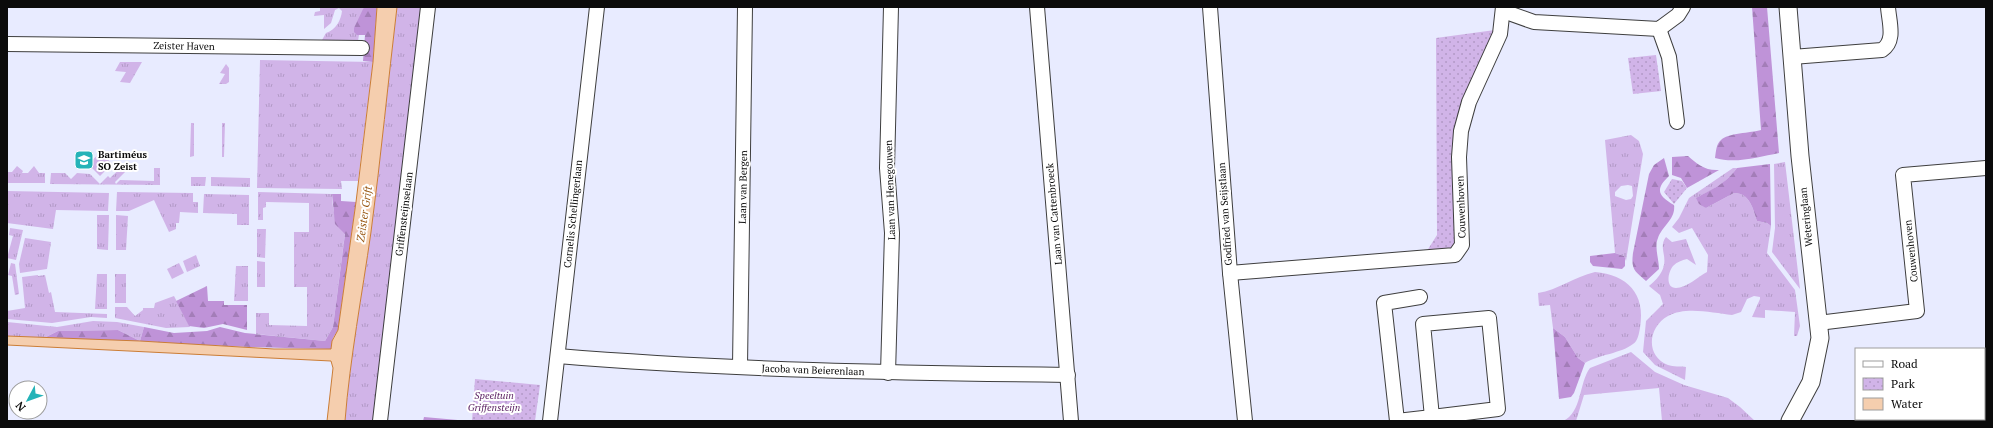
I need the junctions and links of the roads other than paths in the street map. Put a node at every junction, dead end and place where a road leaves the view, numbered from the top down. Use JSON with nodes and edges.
{"nodes":[{"id":1,"x":428,"y":7,"type":"edge"},
{"id":2,"x":597,"y":7,"type":"edge"},
{"id":3,"x":745,"y":7,"type":"edge"},
{"id":4,"x":891,"y":7,"type":"edge"},
{"id":5,"x":1037,"y":7,"type":"edge"},
{"id":6,"x":1210,"y":7,"type":"edge"},
{"id":7,"x":1683,"y":7,"type":"edge"},
{"id":8,"x":1788,"y":7,"type":"edge"},
{"id":9,"x":1888,"y":7,"type":"edge"},
{"id":10,"x":1503,"y":9,"type":"edge"},
{"id":11,"x":1659,"y":30,"type":"junction"},
{"id":12,"x":7,"y":44,"type":"edge"},
{"id":13,"x":362,"y":48,"type":"dead end"},
{"id":14,"x":1792,"y":57,"type":"junction"},
{"id":15,"x":1677,"y":122,"type":"dead end"},
{"id":16,"x":1986,"y":168,"type":"edge"},
{"id":17,"x":1230,"y":273,"type":"junction"},
{"id":18,"x":1420,"y":297,"type":"dead end"},
{"id":19,"x":1818,"y":322,"type":"junction"},
{"id":20,"x":558,"y":356,"type":"junction"},
{"id":21,"x":740,"y":366,"type":"junction"},
{"id":22,"x":888,"y":373,"type":"junction"},
{"id":23,"x":1068,"y":375,"type":"junction"},
{"id":24,"x":1432,"y":417,"type":"junction"},
{"id":25,"x":380,"y":421,"type":"edge"},
{"id":26,"x":550,"y":421,"type":"edge"},
{"id":27,"x":1070,"y":421,"type":"edge"},
{"id":28,"x":1245,"y":421,"type":"edge"},
{"id":29,"x":1790,"y":421,"type":"edge"}],
"edges":[{"from":1,"to":25,"type":"street","name":"Griffensteijnselaan"},
{"from":2,"to":20,"type":"street","name":"Cornelis Schellingerlaan"},
{"from":3,"to":21,"type":"street","name":"Laan van Bergen"},
{"from":4,"to":22,"type":"street","name":"Laan van Henegouwen"},
{"from":5,"to":23,"type":"street","name":"Laan van Cattenbroeck"},
{"from":6,"to":17,"type":"street","name":"Godfried van Seijstlaan"},
{"from":7,"to":11,"type":"street"},
{"from":8,"to":14,"type":"street","name":"Weteringlaan"},
{"from":9,"to":14,"type":"street"},
{"from":10,"to":11,"type":"street","name":"Couwenhoven"},
{"from":10,"to":17,"type":"street","name":"Couwenhoven"},
{"from":11,"to":15,"type":"street"},
{"from":12,"to":13,"type":"street","name":"Zeister Haven"},
{"from":14,"to":19,"type":"street","name":"Weteringlaan"},
{"from":16,"to":19,"type":"street","name":"Couwenhoven"},
{"from":17,"to":28,"type":"street","name":"Godfried van Seijstlaan"},
{"from":18,"to":24,"type":"street"},
{"from":19,"to":29,"type":"street","name":"Weteringlaan"},
{"from":20,"to":21,"type":"street","name":"Jacoba van Beierenlaan"},
{"from":20,"to":26,"type":"street","name":"Cornelis Schellingerlaan"},
{"from":21,"to":22,"type":"street","name":"Jacoba van Beierenlaan"},
{"from":22,"to":23,"type":"street","name":"Jacoba van Beierenlaan"},
{"from":23,"to":27,"type":"street","name":"Laan van Cattenbroeck"},
{"from":24,"to":24,"type":"street"}]}
